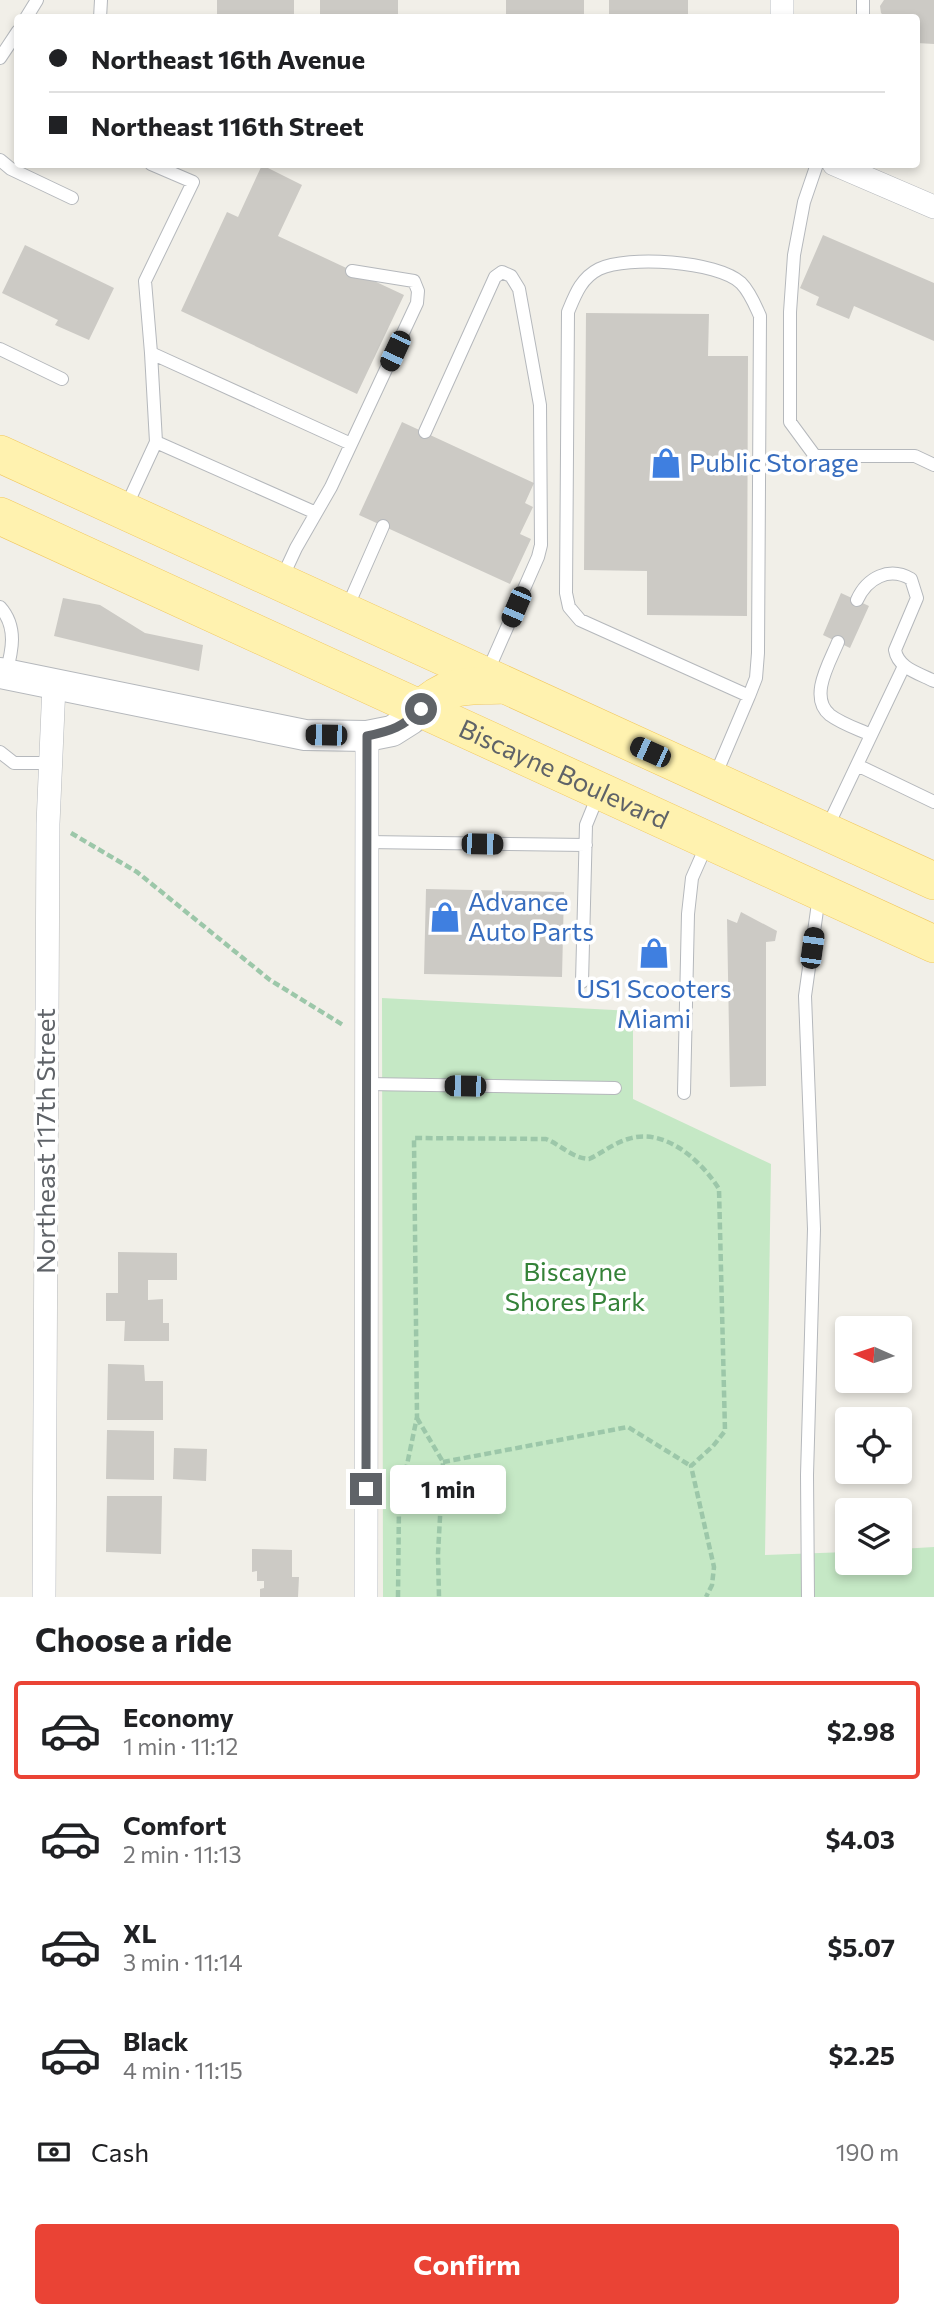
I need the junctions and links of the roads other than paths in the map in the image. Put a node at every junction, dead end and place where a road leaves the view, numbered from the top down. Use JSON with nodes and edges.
{"nodes":[{"id":1,"x":14,"y":37,"type":"edge"},
{"id":2,"x":0,"y":58,"type":"edge"},
{"id":3,"x":0,"y":160,"type":"edge"},
{"id":4,"x":160,"y":168,"type":"edge"},
{"id":5,"x":816,"y":168,"type":"edge"},
{"id":6,"x":847,"y":168,"type":"edge"},
{"id":7,"x":72,"y":198,"type":"dead end"},
{"id":8,"x":934,"y":207,"type":"edge"},
{"id":9,"x":352,"y":271,"type":"dead end"},
{"id":10,"x":0,"y":349,"type":"edge"},
{"id":11,"x":151,"y":353,"type":"junction"},
{"id":12,"x":62,"y":379,"type":"dead end"},
{"id":13,"x":425,"y":432,"type":"dead end"},
{"id":14,"x":156,"y":442,"type":"junction"},
{"id":15,"x":351,"y":444,"type":"junction"},
{"id":16,"x":0,"y":454,"type":"edge"},
{"id":17,"x":934,"y":465,"type":"edge"},
{"id":18,"x":125,"y":511,"type":"junction"},
{"id":19,"x":316,"y":513,"type":"junction"},
{"id":20,"x":0,"y":516,"type":"edge"},
{"id":21,"x":383,"y":526,"type":"dead end"},
{"id":22,"x":280,"y":582,"type":"junction"},
{"id":23,"x":857,"y":600,"type":"dead end"},
{"id":24,"x":0,"y":607,"type":"edge"},
{"id":25,"x":346,"y":612,"type":"junction"},
{"id":26,"x":838,"y":642,"type":"dead end"},
{"id":27,"x":904,"y":666,"type":"junction"},
{"id":28,"x":3,"y":674,"type":"edge"},
{"id":29,"x":496,"y":680,"type":"junction"},
{"id":30,"x":934,"y":681,"type":"edge"},
{"id":31,"x":54,"y":685,"type":"junction"},
{"id":32,"x":750,"y":696,"type":"junction"},
{"id":33,"x":421,"y":709,"type":"junction"},
{"id":34,"x":871,"y":735,"type":"junction"},
{"id":35,"x":367,"y":736,"type":"junction"},
{"id":36,"x":0,"y":752,"type":"edge"},
{"id":37,"x":50,"y":763,"type":"junction"},
{"id":38,"x":857,"y":765,"type":"junction"},
{"id":39,"x":713,"y":780,"type":"junction"},
{"id":40,"x":600,"y":790,"type":"junction"},
{"id":41,"x":934,"y":802,"type":"edge"},
{"id":42,"x":826,"y":831,"type":"junction"},
{"id":43,"x":708,"y":840,"type":"junction"},
{"id":44,"x":367,"y":842,"type":"junction"},
{"id":45,"x":586,"y":845,"type":"junction"},
{"id":46,"x":934,"y":881,"type":"edge"},
{"id":47,"x":820,"y":892,"type":"junction"},
{"id":48,"x":934,"y":944,"type":"edge"},
{"id":49,"x":582,"y":982,"type":"dead end"},
{"id":50,"x":368,"y":1084,"type":"junction"},
{"id":51,"x":615,"y":1088,"type":"dead end"},
{"id":52,"x":684,"y":1093,"type":"dead end"},
{"id":53,"x":44,"y":1597,"type":"edge"},
{"id":54,"x":366,"y":1597,"type":"edge"},
{"id":55,"x":808,"y":1597,"type":"edge"}],
"edges":[{"from":1,"to":2,"type":"lane"},
{"from":3,"to":7,"type":"lane"},
{"from":4,"to":11,"type":"lane"},
{"from":5,"to":17,"type":"lane"},
{"from":6,"to":8,"type":"street"},
{"from":9,"to":15,"type":"lane"},
{"from":10,"to":12,"type":"lane"},
{"from":11,"to":14,"type":"lane"},
{"from":11,"to":15,"type":"lane"},
{"from":13,"to":29,"type":"lane"},
{"from":14,"to":18,"type":"lane"},
{"from":14,"to":19,"type":"lane"},
{"from":15,"to":19,"type":"lane"},
{"from":16,"to":18,"type":"main road"},
{"from":18,"to":22,"type":"main road"},
{"from":19,"to":22,"type":"lane"},
{"from":20,"to":33,"type":"main road","name":"Biscayne Boulevard"},
{"from":21,"to":25,"type":"lane"},
{"from":22,"to":25,"type":"main road"},
{"from":23,"to":27,"type":"lane"},
{"from":24,"to":28,"type":"lane"},
{"from":25,"to":29,"type":"main road"},
{"from":26,"to":34,"type":"lane"},
{"from":27,"to":30,"type":"lane"},
{"from":27,"to":34,"type":"lane"},
{"from":28,"to":31,"type":"street"},
{"from":29,"to":33,"type":"main road"},
{"from":29,"to":39,"type":"main road"},
{"from":31,"to":35,"type":"street"},
{"from":31,"to":37,"type":"street","name":"Northeast 117th Street"},
{"from":32,"to":32,"type":"lane"},
{"from":32,"to":39,"type":"lane"},
{"from":33,"to":35,"type":"street"},
{"from":33,"to":40,"type":"main road","name":"Biscayne Boulevard"},
{"from":34,"to":38,"type":"lane"},
{"from":35,"to":44,"type":"street"},
{"from":36,"to":37,"type":"lane"},
{"from":37,"to":53,"type":"street","name":"Northeast 117th Street"},
{"from":38,"to":41,"type":"lane"},
{"from":38,"to":42,"type":"lane"},
{"from":39,"to":42,"type":"main road"},
{"from":40,"to":43,"type":"main road","name":"Biscayne Boulevard"},
{"from":40,"to":45,"type":"lane"},
{"from":42,"to":46,"type":"main road"},
{"from":43,"to":47,"type":"main road","name":"Biscayne Boulevard"},
{"from":43,"to":52,"type":"lane"},
{"from":44,"to":45,"type":"lane"},
{"from":44,"to":50,"type":"street"},
{"from":45,"to":49,"type":"lane"},
{"from":47,"to":48,"type":"main road","name":"Biscayne Boulevard"},
{"from":47,"to":55,"type":"lane"},
{"from":50,"to":51,"type":"lane"},
{"from":50,"to":54,"type":"street"}]}
